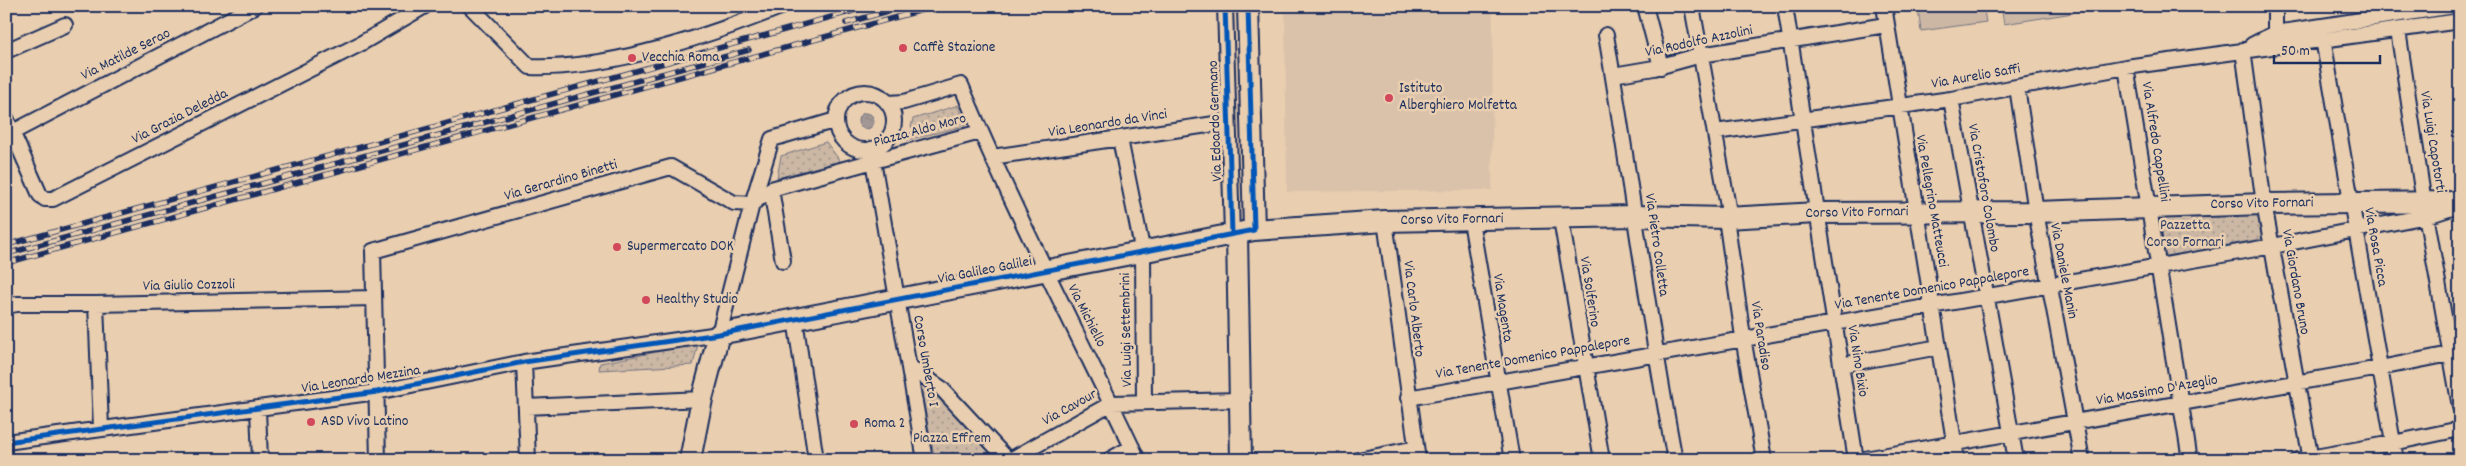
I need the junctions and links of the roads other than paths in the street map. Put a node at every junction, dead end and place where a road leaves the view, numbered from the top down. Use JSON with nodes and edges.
{"nodes":[{"id":1,"x":255,"y":6,"type":"edge"},
{"id":2,"x":425,"y":6,"type":"edge"},
{"id":3,"x":470,"y":6,"type":"edge"},
{"id":4,"x":783,"y":6,"type":"edge"},
{"id":5,"x":1225,"y":6,"type":"edge"},
{"id":6,"x":1248,"y":6,"type":"edge"},
{"id":7,"x":1645,"y":6,"type":"edge"},
{"id":8,"x":1692,"y":6,"type":"edge"},
{"id":9,"x":1785,"y":6,"type":"edge"},
{"id":10,"x":1884,"y":6,"type":"edge"},
{"id":11,"x":2275,"y":6,"type":"edge"},
{"id":12,"x":2454,"y":6,"type":"edge"},
{"id":13,"x":411,"y":10,"type":"edge"},
{"id":14,"x":765,"y":10,"type":"edge"},
{"id":15,"x":2460,"y":21,"type":"edge"},
{"id":16,"x":65,"y":25,"type":"dead end"},
{"id":17,"x":1886,"y":25,"type":"junction"},
{"id":18,"x":2398,"y":30,"type":"junction"},
{"id":19,"x":2274,"y":33,"type":"junction"},
{"id":20,"x":1606,"y":35,"type":"dead end"},
{"id":21,"x":2323,"y":39,"type":"junction"},
{"id":22,"x":1791,"y":40,"type":"junction"},
{"id":23,"x":2243,"y":50,"type":"junction"},
{"id":24,"x":6,"y":51,"type":"edge"},
{"id":25,"x":1701,"y":55,"type":"junction"},
{"id":26,"x":1661,"y":67,"type":"junction"},
{"id":27,"x":2126,"y":67,"type":"junction"},
{"id":28,"x":1613,"y":75,"type":"junction"},
{"id":29,"x":2017,"y":87,"type":"junction"},
{"id":30,"x":1950,"y":99,"type":"junction"},
{"id":31,"x":888,"y":103,"type":"junction"},
{"id":32,"x":1899,"y":106,"type":"junction"},
{"id":33,"x":6,"y":118,"type":"edge"},
{"id":34,"x":1804,"y":119,"type":"junction"},
{"id":35,"x":836,"y":120,"type":"junction"},
{"id":36,"x":1228,"y":122,"type":"junction"},
{"id":37,"x":13,"y":132,"type":"junction"},
{"id":38,"x":980,"y":132,"type":"junction"},
{"id":39,"x":1715,"y":132,"type":"junction"},
{"id":40,"x":1120,"y":139,"type":"junction"},
{"id":41,"x":872,"y":155,"type":"junction"},
{"id":42,"x":992,"y":157,"type":"junction"},
{"id":43,"x":771,"y":189,"type":"junction"},
{"id":44,"x":2351,"y":202,"type":"junction"},
{"id":45,"x":752,"y":204,"type":"junction"},
{"id":46,"x":2264,"y":204,"type":"junction"},
{"id":47,"x":2460,"y":204,"type":"edge"},
{"id":48,"x":2150,"y":207,"type":"junction"},
{"id":49,"x":2426,"y":209,"type":"junction"},
{"id":50,"x":1916,"y":212,"type":"junction"},
{"id":51,"x":1972,"y":212,"type":"junction"},
{"id":52,"x":2036,"y":212,"type":"junction"},
{"id":53,"x":1817,"y":213,"type":"junction"},
{"id":54,"x":1636,"y":216,"type":"junction"},
{"id":55,"x":1728,"y":218,"type":"junction"},
{"id":56,"x":1561,"y":219,"type":"junction"},
{"id":57,"x":1385,"y":221,"type":"junction"},
{"id":58,"x":1471,"y":221,"type":"junction"},
{"id":59,"x":2356,"y":230,"type":"junction"},
{"id":60,"x":1241,"y":233,"type":"junction"},
{"id":61,"x":2273,"y":246,"type":"junction"},
{"id":62,"x":1143,"y":253,"type":"junction"},
{"id":63,"x":783,"y":261,"type":"dead end"},
{"id":64,"x":2158,"y":265,"type":"junction"},
{"id":65,"x":1046,"y":272,"type":"junction"},
{"id":66,"x":2050,"y":284,"type":"junction"},
{"id":67,"x":1986,"y":296,"type":"junction"},
{"id":68,"x":374,"y":298,"type":"junction"},
{"id":69,"x":898,"y":301,"type":"junction"},
{"id":70,"x":96,"y":304,"type":"junction"},
{"id":71,"x":6,"y":306,"type":"edge"},
{"id":72,"x":1933,"y":306,"type":"junction"},
{"id":73,"x":795,"y":319,"type":"junction"},
{"id":74,"x":1834,"y":323,"type":"junction"},
{"id":75,"x":719,"y":334,"type":"junction"},
{"id":76,"x":1743,"y":337,"type":"junction"},
{"id":77,"x":1939,"y":347,"type":"junction"},
{"id":78,"x":2455,"y":352,"type":"edge"},
{"id":79,"x":1654,"y":353,"type":"junction"},
{"id":80,"x":524,"y":362,"type":"junction"},
{"id":81,"x":1584,"y":365,"type":"junction"},
{"id":82,"x":1841,"y":365,"type":"junction"},
{"id":83,"x":910,"y":368,"type":"junction"},
{"id":84,"x":2380,"y":368,"type":"junction"},
{"id":85,"x":1497,"y":381,"type":"junction"},
{"id":86,"x":2297,"y":381,"type":"junction"},
{"id":87,"x":377,"y":392,"type":"junction"},
{"id":88,"x":1408,"y":398,"type":"junction"},
{"id":89,"x":702,"y":399,"type":"junction"},
{"id":90,"x":1240,"y":400,"type":"junction"},
{"id":91,"x":1144,"y":402,"type":"junction"},
{"id":92,"x":1112,"y":403,"type":"junction"},
{"id":93,"x":2181,"y":403,"type":"junction"},
{"id":94,"x":526,"y":406,"type":"junction"},
{"id":95,"x":2460,"y":407,"type":"edge"},
{"id":96,"x":258,"y":409,"type":"junction"},
{"id":97,"x":2076,"y":422,"type":"junction"},
{"id":98,"x":101,"y":428,"type":"junction"},
{"id":99,"x":2460,"y":429,"type":"edge"},
{"id":100,"x":2011,"y":433,"type":"junction"},
{"id":101,"x":6,"y":442,"type":"edge"},
{"id":102,"x":1954,"y":443,"type":"junction"},
{"id":103,"x":2393,"y":443,"type":"junction"},
{"id":104,"x":1135,"y":454,"type":"edge"},
{"id":105,"x":1417,"y":454,"type":"edge"},
{"id":106,"x":2306,"y":459,"type":"edge"},
{"id":107,"x":260,"y":460,"type":"edge"},
{"id":108,"x":378,"y":460,"type":"edge"},
{"id":109,"x":528,"y":460,"type":"edge"},
{"id":110,"x":690,"y":460,"type":"edge"},
{"id":111,"x":816,"y":460,"type":"edge"},
{"id":112,"x":925,"y":460,"type":"edge"},
{"id":113,"x":1009,"y":460,"type":"edge"},
{"id":114,"x":1109,"y":460,"type":"edge"},
{"id":115,"x":1241,"y":460,"type":"edge"},
{"id":116,"x":1358,"y":460,"type":"edge"},
{"id":117,"x":1512,"y":460,"type":"edge"},
{"id":118,"x":1602,"y":460,"type":"edge"},
{"id":119,"x":1674,"y":460,"type":"edge"},
{"id":120,"x":1764,"y":460,"type":"edge"},
{"id":121,"x":1858,"y":460,"type":"edge"},
{"id":122,"x":1957,"y":460,"type":"edge"},
{"id":123,"x":2016,"y":460,"type":"edge"},
{"id":124,"x":2082,"y":460,"type":"edge"},
{"id":125,"x":2190,"y":460,"type":"edge"},
{"id":126,"x":2396,"y":460,"type":"edge"}],
"edges":[{"from":1,"to":37,"type":"street","name":"Via Matilde Serao"},
{"from":2,"to":13,"type":"street"},
{"from":3,"to":14,"type":"street"},
{"from":4,"to":14,"type":"street"},
{"from":5,"to":36,"type":"street","name":"Via Edoardo Germano"},
{"from":6,"to":60,"type":"street","name":"Via Edoardo Germano"},
{"from":7,"to":26,"type":"street"},
{"from":8,"to":25,"type":"street","name":"Via Paradiso"},
{"from":9,"to":22,"type":"street","name":"Via Nino Bixio"},
{"from":10,"to":17,"type":"street","name":"Via Pellegrino Matteucci"},
{"from":11,"to":19,"type":"street"},
{"from":12,"to":19,"type":"street","name":"Via Aurelio Saffi"},
{"from":13,"to":37,"type":"street","name":"Via Grazia Deledda"},
{"from":15,"to":18,"type":"street","name":"Via Aurelio Saffi"},
{"from":16,"to":24,"type":"street"},
{"from":17,"to":22,"type":"street","name":"Via Rodolfo Azzolini"},
{"from":17,"to":32,"type":"street","name":"Via Pellegrino Matteucci"},
{"from":18,"to":21,"type":"street","name":"Via Aurelio Saffi"},
{"from":18,"to":49,"type":"street","name":"Via Luigi Capotorti"},
{"from":19,"to":23,"type":"street","name":"Via Aurelio Saffi"},
{"from":20,"to":28,"type":"street","name":"Via Pietro Colletta"},
{"from":21,"to":23,"type":"street","name":"Via Aurelio Saffi"},
{"from":21,"to":44,"type":"street","name":"Via Rosa Picca"},
{"from":22,"to":25,"type":"street","name":"Via Rodolfo Azzolini"},
{"from":22,"to":34,"type":"street","name":"Via Nino Bixio"},
{"from":23,"to":27,"type":"street","name":"Via Aurelio Saffi"},
{"from":23,"to":46,"type":"street","name":"Via Giordano Bruno"},
{"from":25,"to":26,"type":"street","name":"Via Rodolfo Azzolini"},
{"from":25,"to":39,"type":"street","name":"Via Paradiso"},
{"from":26,"to":28,"type":"street","name":"Via Rodolfo Azzolini"},
{"from":27,"to":29,"type":"street","name":"Via Aurelio Saffi"},
{"from":27,"to":48,"type":"street","name":"Via Alfredo Cappellini"},
{"from":28,"to":54,"type":"street","name":"Via Pietro Colletta"},
{"from":29,"to":30,"type":"street","name":"Via Aurelio Saffi"},
{"from":29,"to":52,"type":"street","name":"Via Daniele Manin"},
{"from":30,"to":32,"type":"street","name":"Via Aurelio Saffi"},
{"from":30,"to":51,"type":"street","name":"Via Cristoforo Colombo"},
{"from":31,"to":35,"type":"street"},
{"from":31,"to":38,"type":"street","name":"Piazza Aldo Moro"},
{"from":31,"to":41,"type":"street","name":"Piazza Aldo Moro"},
{"from":32,"to":34,"type":"street","name":"Via Aurelio Saffi"},
{"from":32,"to":50,"type":"street","name":"Via Pellegrino Matteucci"},
{"from":33,"to":37,"type":"street","name":"Via Grazia Deledda"},
{"from":34,"to":39,"type":"street","name":"Via Aurelio Saffi"},
{"from":34,"to":53,"type":"street","name":"Via Nino Bixio"},
{"from":35,"to":41,"type":"street","name":"Piazza Aldo Moro"},
{"from":35,"to":45,"type":"street"},
{"from":36,"to":40,"type":"street","name":"Via Leonardo da Vinci"},
{"from":36,"to":60,"type":"street","name":"Via Edoardo Germano"},
{"from":38,"to":41,"type":"street","name":"Piazza Aldo Moro"},
{"from":38,"to":42,"type":"street","name":"Via Michiello"},
{"from":39,"to":55,"type":"street","name":"Via Paradiso"},
{"from":40,"to":42,"type":"street","name":"Via Leonardo da Vinci"},
{"from":40,"to":62,"type":"street","name":"Via Luigi Settembrini"},
{"from":41,"to":43,"type":"street","name":"Piazza Aldo Moro"},
{"from":41,"to":69,"type":"street","name":"Corso Umberto I"},
{"from":42,"to":65,"type":"street","name":"Via Michiello"},
{"from":43,"to":45,"type":"street","name":"Piazza Aldo Moro"},
{"from":43,"to":63,"type":"street"},
{"from":44,"to":46,"type":"street","name":"Corso Vito Fornari"},
{"from":44,"to":49,"type":"street","name":"Corso Vito Fornari"},
{"from":44,"to":59,"type":"street","name":"Via Rosa Picca"},
{"from":45,"to":68,"type":"street","name":"Via Gerardino Binetti"},
{"from":45,"to":75,"type":"street"},
{"from":46,"to":48,"type":"street","name":"Corso Vito Fornari"},
{"from":46,"to":61,"type":"street","name":"Via Giordano Bruno"},
{"from":47,"to":49,"type":"street","name":"Corso Vito Fornari"},
{"from":48,"to":52,"type":"street","name":"Corso Vito Fornari"},
{"from":48,"to":64,"type":"street","name":"Via Alfredo Cappellini"},
{"from":49,"to":59,"type":"street","name":"Via Tenente Domenico Pappalepore"},
{"from":49,"to":78,"type":"street","name":"Via Luigi Capotorti"},
{"from":50,"to":51,"type":"street","name":"Corso Vito Fornari"},
{"from":50,"to":53,"type":"street","name":"Corso Vito Fornari"},
{"from":50,"to":72,"type":"street","name":"Via Pellegrino Matteucci"},
{"from":51,"to":52,"type":"street","name":"Corso Vito Fornari"},
{"from":51,"to":67,"type":"street","name":"Via Cristoforo Colombo"},
{"from":52,"to":66,"type":"street","name":"Via Daniele Manin"},
{"from":53,"to":55,"type":"street","name":"Corso Vito Fornari"},
{"from":53,"to":74,"type":"street","name":"Via Nino Bixio"},
{"from":54,"to":55,"type":"street","name":"Corso Vito Fornari"},
{"from":54,"to":56,"type":"street","name":"Corso Vito Fornari"},
{"from":54,"to":79,"type":"street","name":"Via Pietro Colletta"},
{"from":55,"to":76,"type":"street","name":"Via Paradiso"},
{"from":56,"to":58,"type":"street","name":"Corso Vito Fornari"},
{"from":56,"to":81,"type":"street","name":"Via Solferino"},
{"from":57,"to":58,"type":"street","name":"Corso Vito Fornari"},
{"from":57,"to":60,"type":"street","name":"Corso Vito Fornari"},
{"from":57,"to":88,"type":"street","name":"Via Carlo Alberto"},
{"from":58,"to":85,"type":"street","name":"Via Magenta"},
{"from":59,"to":61,"type":"street","name":"Via Tenente Domenico Pappalepore"},
{"from":59,"to":84,"type":"street","name":"Via Rosa Picca"},
{"from":60,"to":62,"type":"street","name":"Via Galileo Galilei"},
{"from":60,"to":90,"type":"street","name":"Via Edoardo Germano"},
{"from":61,"to":64,"type":"street","name":"Via Tenente Domenico Pappalepore"},
{"from":61,"to":86,"type":"street","name":"Via Giordano Bruno"},
{"from":62,"to":65,"type":"street","name":"Via Galileo Galilei"},
{"from":62,"to":91,"type":"street","name":"Via Luigi Settembrini"},
{"from":64,"to":66,"type":"street","name":"Via Tenente Domenico Pappalepore"},
{"from":64,"to":93,"type":"street","name":"Via Alfredo Cappellini"},
{"from":65,"to":69,"type":"street","name":"Via Galileo Galilei"},
{"from":65,"to":92,"type":"street","name":"Via Michiello"},
{"from":66,"to":67,"type":"street","name":"Via Tenente Domenico Pappalepore"},
{"from":66,"to":97,"type":"street","name":"Via Daniele Manin"},
{"from":67,"to":72,"type":"street","name":"Via Tenente Domenico Pappalepore"},
{"from":67,"to":100,"type":"street","name":"Via Cristoforo Colombo"},
{"from":68,"to":70,"type":"street","name":"Via Giulio Cozzoli"},
{"from":68,"to":87,"type":"street"},
{"from":69,"to":73,"type":"street","name":"Via Galileo Galilei"},
{"from":69,"to":83,"type":"street","name":"Corso Umberto I"},
{"from":70,"to":71,"type":"street","name":"Via Giulio Cozzoli"},
{"from":70,"to":98,"type":"street"},
{"from":72,"to":74,"type":"street","name":"Via Tenente Domenico Pappalepore"},
{"from":72,"to":77,"type":"street","name":"Via Pellegrino Matteucci"},
{"from":73,"to":75,"type":"street","name":"Via Galileo Galilei"},
{"from":73,"to":111,"type":"street"},
{"from":74,"to":76,"type":"street","name":"Via Tenente Domenico Pappalepore"},
{"from":74,"to":82,"type":"street","name":"Via Nino Bixio"},
{"from":75,"to":80,"type":"street","name":"Via Leonardo Mezzina"},
{"from":75,"to":89,"type":"street"},
{"from":76,"to":79,"type":"street","name":"Via Tenente Domenico Pappalepore"},
{"from":76,"to":120,"type":"street","name":"Via Paradiso"},
{"from":77,"to":82,"type":"street"},
{"from":77,"to":102,"type":"street","name":"Via Pellegrino Matteucci"},
{"from":78,"to":84,"type":"street","name":"Via Massimo D'Azeglio"},
{"from":78,"to":95,"type":"street","name":"Via Luigi Capotorti"},
{"from":79,"to":81,"type":"street","name":"Via Tenente Domenico Pappalepore"},
{"from":79,"to":119,"type":"street","name":"Via Pietro Colletta"},
{"from":80,"to":87,"type":"street","name":"Via Leonardo Mezzina"},
{"from":80,"to":94,"type":"street"},
{"from":81,"to":85,"type":"street","name":"Via Tenente Domenico Pappalepore"},
{"from":81,"to":118,"type":"street","name":"Via Solferino"},
{"from":82,"to":121,"type":"street","name":"Via Nino Bixio"},
{"from":83,"to":112,"type":"street","name":"Corso Umberto I"},
{"from":83,"to":113,"type":"street"},
{"from":84,"to":86,"type":"street","name":"Via Massimo D'Azeglio"},
{"from":84,"to":103,"type":"street","name":"Via Rosa Picca"},
{"from":85,"to":88,"type":"street","name":"Via Tenente Domenico Pappalepore"},
{"from":85,"to":117,"type":"street","name":"Via Magenta"},
{"from":86,"to":93,"type":"street","name":"Via Massimo D'Azeglio"},
{"from":86,"to":106,"type":"street","name":"Via Giordano Bruno"},
{"from":87,"to":96,"type":"street","name":"Via Leonardo Mezzina"},
{"from":87,"to":108,"type":"street"},
{"from":88,"to":105,"type":"street","name":"Via Carlo Alberto"},
{"from":89,"to":94,"type":"street"},
{"from":89,"to":110,"type":"street"},
{"from":90,"to":91,"type":"street","name":"Via Cavour"},
{"from":90,"to":115,"type":"street","name":"Via Edoardo Germano"},
{"from":91,"to":92,"type":"street","name":"Via Cavour"},
{"from":92,"to":104,"type":"street","name":"Via Michiello"},
{"from":92,"to":113,"type":"street","name":"Via Cavour"},
{"from":93,"to":97,"type":"street","name":"Via Massimo D'Azeglio"},
{"from":93,"to":125,"type":"street","name":"Via Alfredo Cappellini"},
{"from":94,"to":109,"type":"street"},
{"from":96,"to":98,"type":"street","name":"Via Leonardo Mezzina"},
{"from":96,"to":107,"type":"street"},
{"from":97,"to":100,"type":"street","name":"Via Massimo D'Azeglio"},
{"from":97,"to":124,"type":"street","name":"Via Daniele Manin"},
{"from":98,"to":101,"type":"street","name":"Via Leonardo Mezzina"},
{"from":99,"to":103,"type":"street"},
{"from":100,"to":102,"type":"street","name":"Via Massimo D'Azeglio"},
{"from":100,"to":123,"type":"street","name":"Via Cristoforo Colombo"},
{"from":102,"to":121,"type":"street","name":"Via Massimo D'Azeglio"},
{"from":102,"to":122,"type":"street","name":"Via Pellegrino Matteucci"},
{"from":103,"to":106,"type":"street"},
{"from":103,"to":126,"type":"street","name":"Via Rosa Picca"},
{"from":104,"to":114,"type":"street"},
{"from":105,"to":116,"type":"street"}]}
